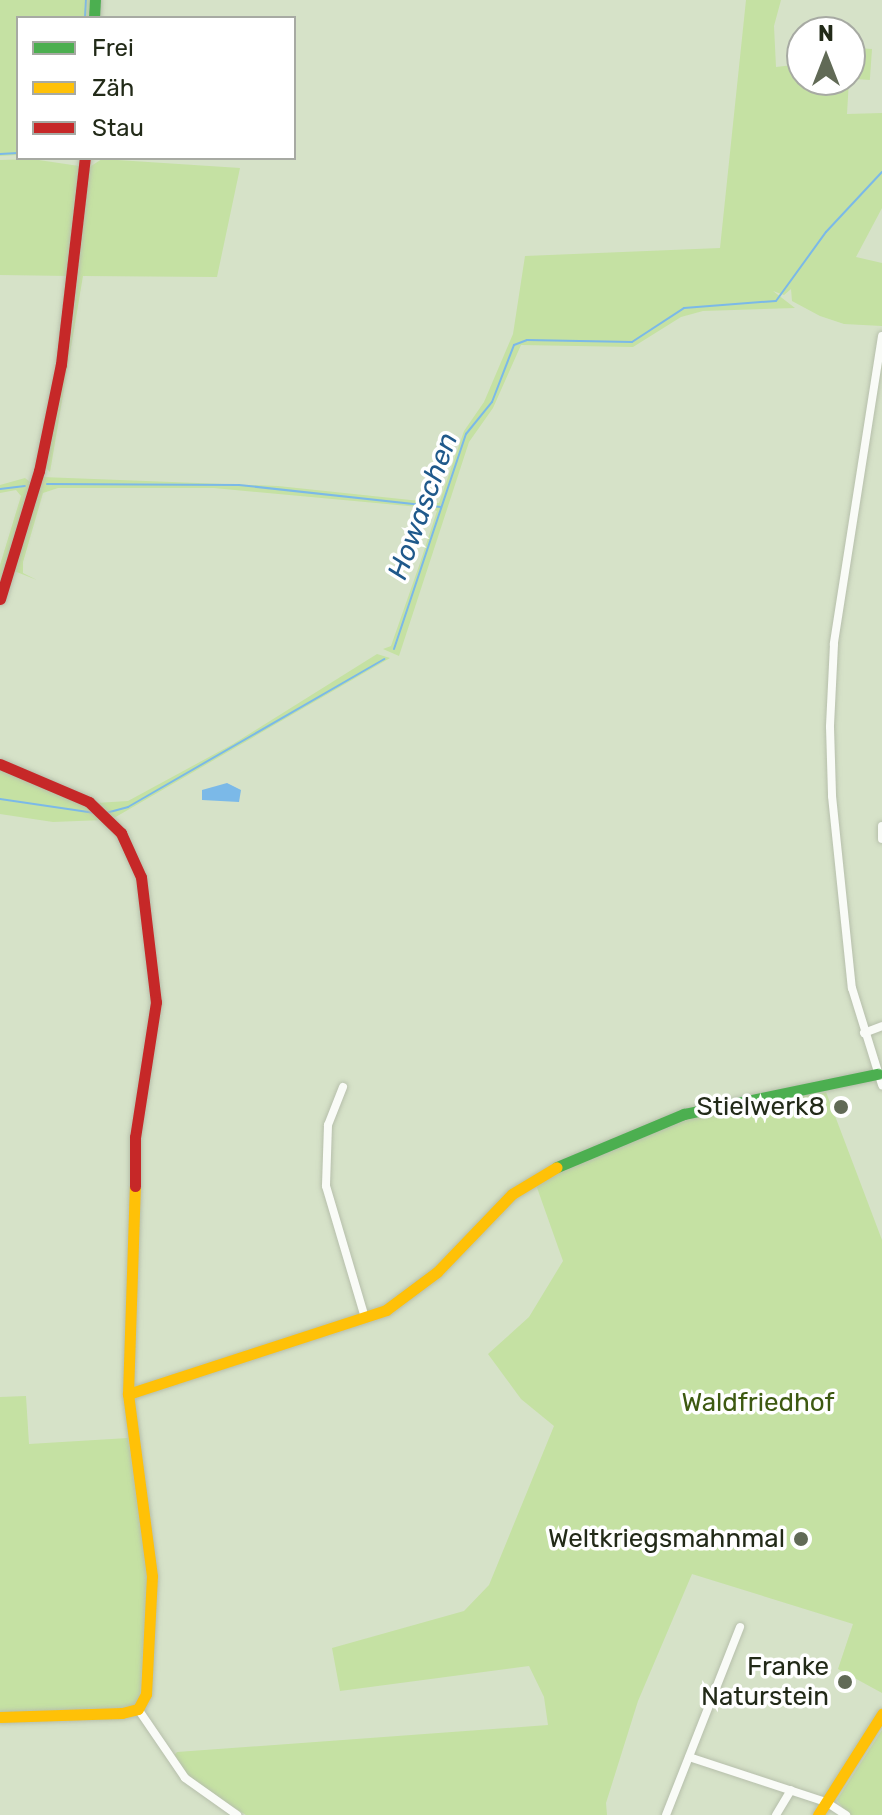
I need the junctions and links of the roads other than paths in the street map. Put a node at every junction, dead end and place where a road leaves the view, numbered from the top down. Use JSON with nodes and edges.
{"nodes":[{"id":1,"x":85,"y":160,"type":"edge"},
{"id":2,"x":882,"y":336,"type":"edge"},
{"id":3,"x":0,"y":599,"type":"edge"},
{"id":4,"x":0,"y":764,"type":"edge"},
{"id":5,"x":882,"y":826,"type":"edge"},
{"id":6,"x":882,"y":839,"type":"edge"},
{"id":7,"x":882,"y":1026,"type":"edge"},
{"id":8,"x":864,"y":1033,"type":"junction"},
{"id":9,"x":880,"y":1080,"type":"edge"},
{"id":10,"x":343,"y":1087,"type":"dead end"},
{"id":11,"x":365,"y":1318,"type":"junction"},
{"id":12,"x":128,"y":1394,"type":"junction"},
{"id":13,"x":740,"y":1627,"type":"dead end"},
{"id":14,"x":138,"y":1709,"type":"junction"},
{"id":15,"x":882,"y":1714,"type":"edge"},
{"id":16,"x":0,"y":1717,"type":"edge"},
{"id":17,"x":689,"y":1757,"type":"junction"},
{"id":18,"x":791,"y":1790,"type":"junction"},
{"id":19,"x":826,"y":1802,"type":"junction"},
{"id":20,"x":237,"y":1815,"type":"edge"},
{"id":21,"x":666,"y":1815,"type":"edge"},
{"id":22,"x":776,"y":1815,"type":"edge"},
{"id":23,"x":818,"y":1815,"type":"edge"},
{"id":24,"x":846,"y":1815,"type":"edge"}],
"edges":[{"from":1,"to":3,"type":"street"},
{"from":2,"to":8,"type":"street"},
{"from":4,"to":12,"type":"street"},
{"from":5,"to":6,"type":"street"},
{"from":7,"to":8,"type":"street"},
{"from":8,"to":9,"type":"street"},
{"from":9,"to":11,"type":"street"},
{"from":10,"to":11,"type":"street"},
{"from":11,"to":12,"type":"street"},
{"from":12,"to":14,"type":"street"},
{"from":13,"to":17,"type":"street"},
{"from":14,"to":16,"type":"street"},
{"from":14,"to":20,"type":"street"},
{"from":15,"to":19,"type":"street"},
{"from":17,"to":18,"type":"street"},
{"from":17,"to":21,"type":"street"},
{"from":18,"to":19,"type":"street"},
{"from":18,"to":22,"type":"street"},
{"from":19,"to":23,"type":"street"},
{"from":19,"to":24,"type":"street"}]}
